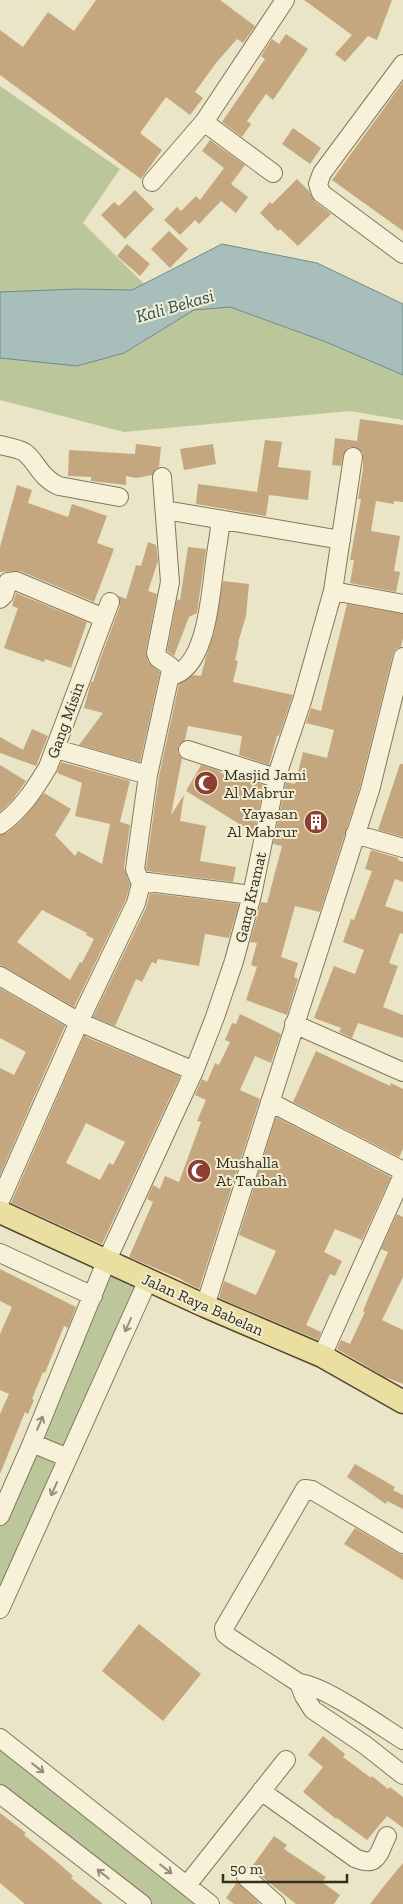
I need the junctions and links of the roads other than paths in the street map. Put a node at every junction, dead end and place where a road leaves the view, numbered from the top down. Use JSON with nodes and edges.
{"nodes":[{"id":1,"x":285,"y":0,"type":"edge"},
{"id":2,"x":403,"y":64,"type":"edge"},
{"id":3,"x":204,"y":122,"type":"junction"},
{"id":4,"x":273,"y":173,"type":"dead end"},
{"id":5,"x":152,"y":182,"type":"dead end"},
{"id":6,"x":403,"y":254,"type":"edge"},
{"id":7,"x":0,"y":445,"type":"edge"},
{"id":8,"x":353,"y":457,"type":"dead end"},
{"id":9,"x":162,"y":476,"type":"dead end"},
{"id":10,"x":119,"y":497,"type":"dead end"},
{"id":11,"x":166,"y":510,"type":"junction"},
{"id":12,"x":221,"y":520,"type":"junction"},
{"id":13,"x":341,"y":540,"type":"junction"},
{"id":14,"x":333,"y":591,"type":"junction"},
{"id":15,"x":0,"y":599,"type":"edge"},
{"id":16,"x":403,"y":604,"type":"edge"},
{"id":17,"x":403,"y":657,"type":"edge"},
{"id":18,"x":171,"y":676,"type":"junction"},
{"id":19,"x":56,"y":749,"type":"junction"},
{"id":20,"x":188,"y":750,"type":"dead end"},
{"id":21,"x":148,"y":775,"type":"junction"},
{"id":22,"x":276,"y":778,"type":"junction"},
{"id":23,"x":0,"y":825,"type":"edge"},
{"id":24,"x":356,"y":834,"type":"junction"},
{"id":25,"x":403,"y":848,"type":"edge"},
{"id":26,"x":140,"y":881,"type":"junction"},
{"id":27,"x":252,"y":895,"type":"junction"},
{"id":28,"x":0,"y":976,"type":"edge"},
{"id":29,"x":79,"y":1022,"type":"junction"},
{"id":30,"x":294,"y":1024,"type":"junction"},
{"id":31,"x":194,"y":1071,"type":"junction"},
{"id":32,"x":403,"y":1072,"type":"edge"},
{"id":33,"x":270,"y":1102,"type":"junction"},
{"id":34,"x":403,"y":1171,"type":"edge"},
{"id":35,"x":403,"y":1175,"type":"edge"},
{"id":36,"x":0,"y":1200,"type":"edge"},
{"id":37,"x":0,"y":1212,"type":"edge"},
{"id":38,"x":0,"y":1253,"type":"edge"},
{"id":39,"x":106,"y":1262,"type":"junction"},
{"id":40,"x":148,"y":1280,"type":"junction"},
{"id":41,"x":93,"y":1296,"type":"junction"},
{"id":42,"x":205,"y":1306,"type":"junction"},
{"id":43,"x":322,"y":1356,"type":"junction"},
{"id":44,"x":403,"y":1402,"type":"edge"},
{"id":45,"x":32,"y":1443,"type":"junction"},
{"id":46,"x":68,"y":1458,"type":"junction"},
{"id":47,"x":5,"y":1491,"type":"edge"},
{"id":48,"x":0,"y":1516,"type":"edge"},
{"id":49,"x":403,"y":1544,"type":"edge"},
{"id":50,"x":0,"y":1609,"type":"edge"},
{"id":51,"x":299,"y":1683,"type":"junction"},
{"id":52,"x":377,"y":1724,"type":"junction"},
{"id":53,"x":0,"y":1738,"type":"edge"},
{"id":54,"x":403,"y":1740,"type":"edge"},
{"id":55,"x":365,"y":1745,"type":"junction"},
{"id":56,"x":286,"y":1760,"type":"dead end"},
{"id":57,"x":403,"y":1775,"type":"edge"},
{"id":58,"x":261,"y":1792,"type":"junction"},
{"id":59,"x":0,"y":1794,"type":"edge"},
{"id":60,"x":387,"y":1836,"type":"dead end"},
{"id":61,"x":246,"y":1877,"type":"dead end"},
{"id":62,"x":187,"y":1885,"type":"junction"},
{"id":63,"x":142,"y":1904,"type":"edge"},
{"id":64,"x":210,"y":1904,"type":"edge"},
{"id":65,"x":276,"y":1904,"type":"edge"}],
"edges":[{"from":1,"to":3,"type":"street"},
{"from":2,"to":6,"type":"street"},
{"from":3,"to":4,"type":"street"},
{"from":3,"to":5,"type":"street"},
{"from":7,"to":10,"type":"street"},
{"from":8,"to":13,"type":"street","name":"Gang Kramat"},
{"from":9,"to":11,"type":"street"},
{"from":11,"to":12,"type":"street"},
{"from":11,"to":18,"type":"street"},
{"from":12,"to":13,"type":"street"},
{"from":12,"to":18,"type":"street"},
{"from":13,"to":14,"type":"street","name":"Gang Kramat"},
{"from":14,"to":16,"type":"street"},
{"from":14,"to":22,"type":"street","name":"Gang Kramat"},
{"from":15,"to":19,"type":"street","name":"Gang Misin"},
{"from":17,"to":24,"type":"street"},
{"from":18,"to":21,"type":"street"},
{"from":19,"to":21,"type":"street"},
{"from":19,"to":23,"type":"street","name":"Gang Misin"},
{"from":20,"to":22,"type":"street"},
{"from":21,"to":26,"type":"street"},
{"from":22,"to":27,"type":"street","name":"Gang Kramat"},
{"from":24,"to":25,"type":"street"},
{"from":24,"to":30,"type":"street"},
{"from":26,"to":27,"type":"street"},
{"from":26,"to":29,"type":"street"},
{"from":27,"to":31,"type":"street","name":"Gang Kramat"},
{"from":28,"to":29,"type":"street"},
{"from":29,"to":31,"type":"street"},
{"from":29,"to":36,"type":"street"},
{"from":30,"to":32,"type":"street"},
{"from":30,"to":33,"type":"street"},
{"from":31,"to":39,"type":"street","name":"Gang Kramat"},
{"from":33,"to":34,"type":"street"},
{"from":33,"to":42,"type":"street"},
{"from":35,"to":43,"type":"street"},
{"from":37,"to":39,"type":"main road","name":"Jalan Raya Babelan"},
{"from":38,"to":41,"type":"street"},
{"from":39,"to":40,"type":"main road","name":"Jalan Raya Babelan"},
{"from":39,"to":41,"type":"street","name":"Gang Kramat"},
{"from":40,"to":42,"type":"main road","name":"Jalan Raya Babelan"},
{"from":40,"to":46,"type":"street","one_way":true},
{"from":45,"to":41,"type":"street","name":"Gang Kramat","one_way":true},
{"from":42,"to":43,"type":"main road","name":"Jalan Raya Babelan"},
{"from":43,"to":44,"type":"main road","name":"Jalan Raya Babelan"},
{"from":45,"to":46,"type":"street"},
{"from":45,"to":47,"type":"street","name":"Gang Kramat"},
{"from":46,"to":50,"type":"street","one_way":true},
{"from":47,"to":48,"type":"street","name":"Gang Kramat"},
{"from":49,"to":51,"type":"street"},
{"from":51,"to":52,"type":"street"},
{"from":51,"to":55,"type":"street"},
{"from":52,"to":54,"type":"street"},
{"from":52,"to":55,"type":"street"},
{"from":53,"to":62,"type":"street","one_way":true},
{"from":55,"to":57,"type":"street"},
{"from":56,"to":58,"type":"street"},
{"from":58,"to":60,"type":"street"},
{"from":58,"to":62,"type":"street"},
{"from":63,"to":59,"type":"street","one_way":true},
{"from":61,"to":65,"type":"street"},
{"from":62,"to":64,"type":"street"}]}
